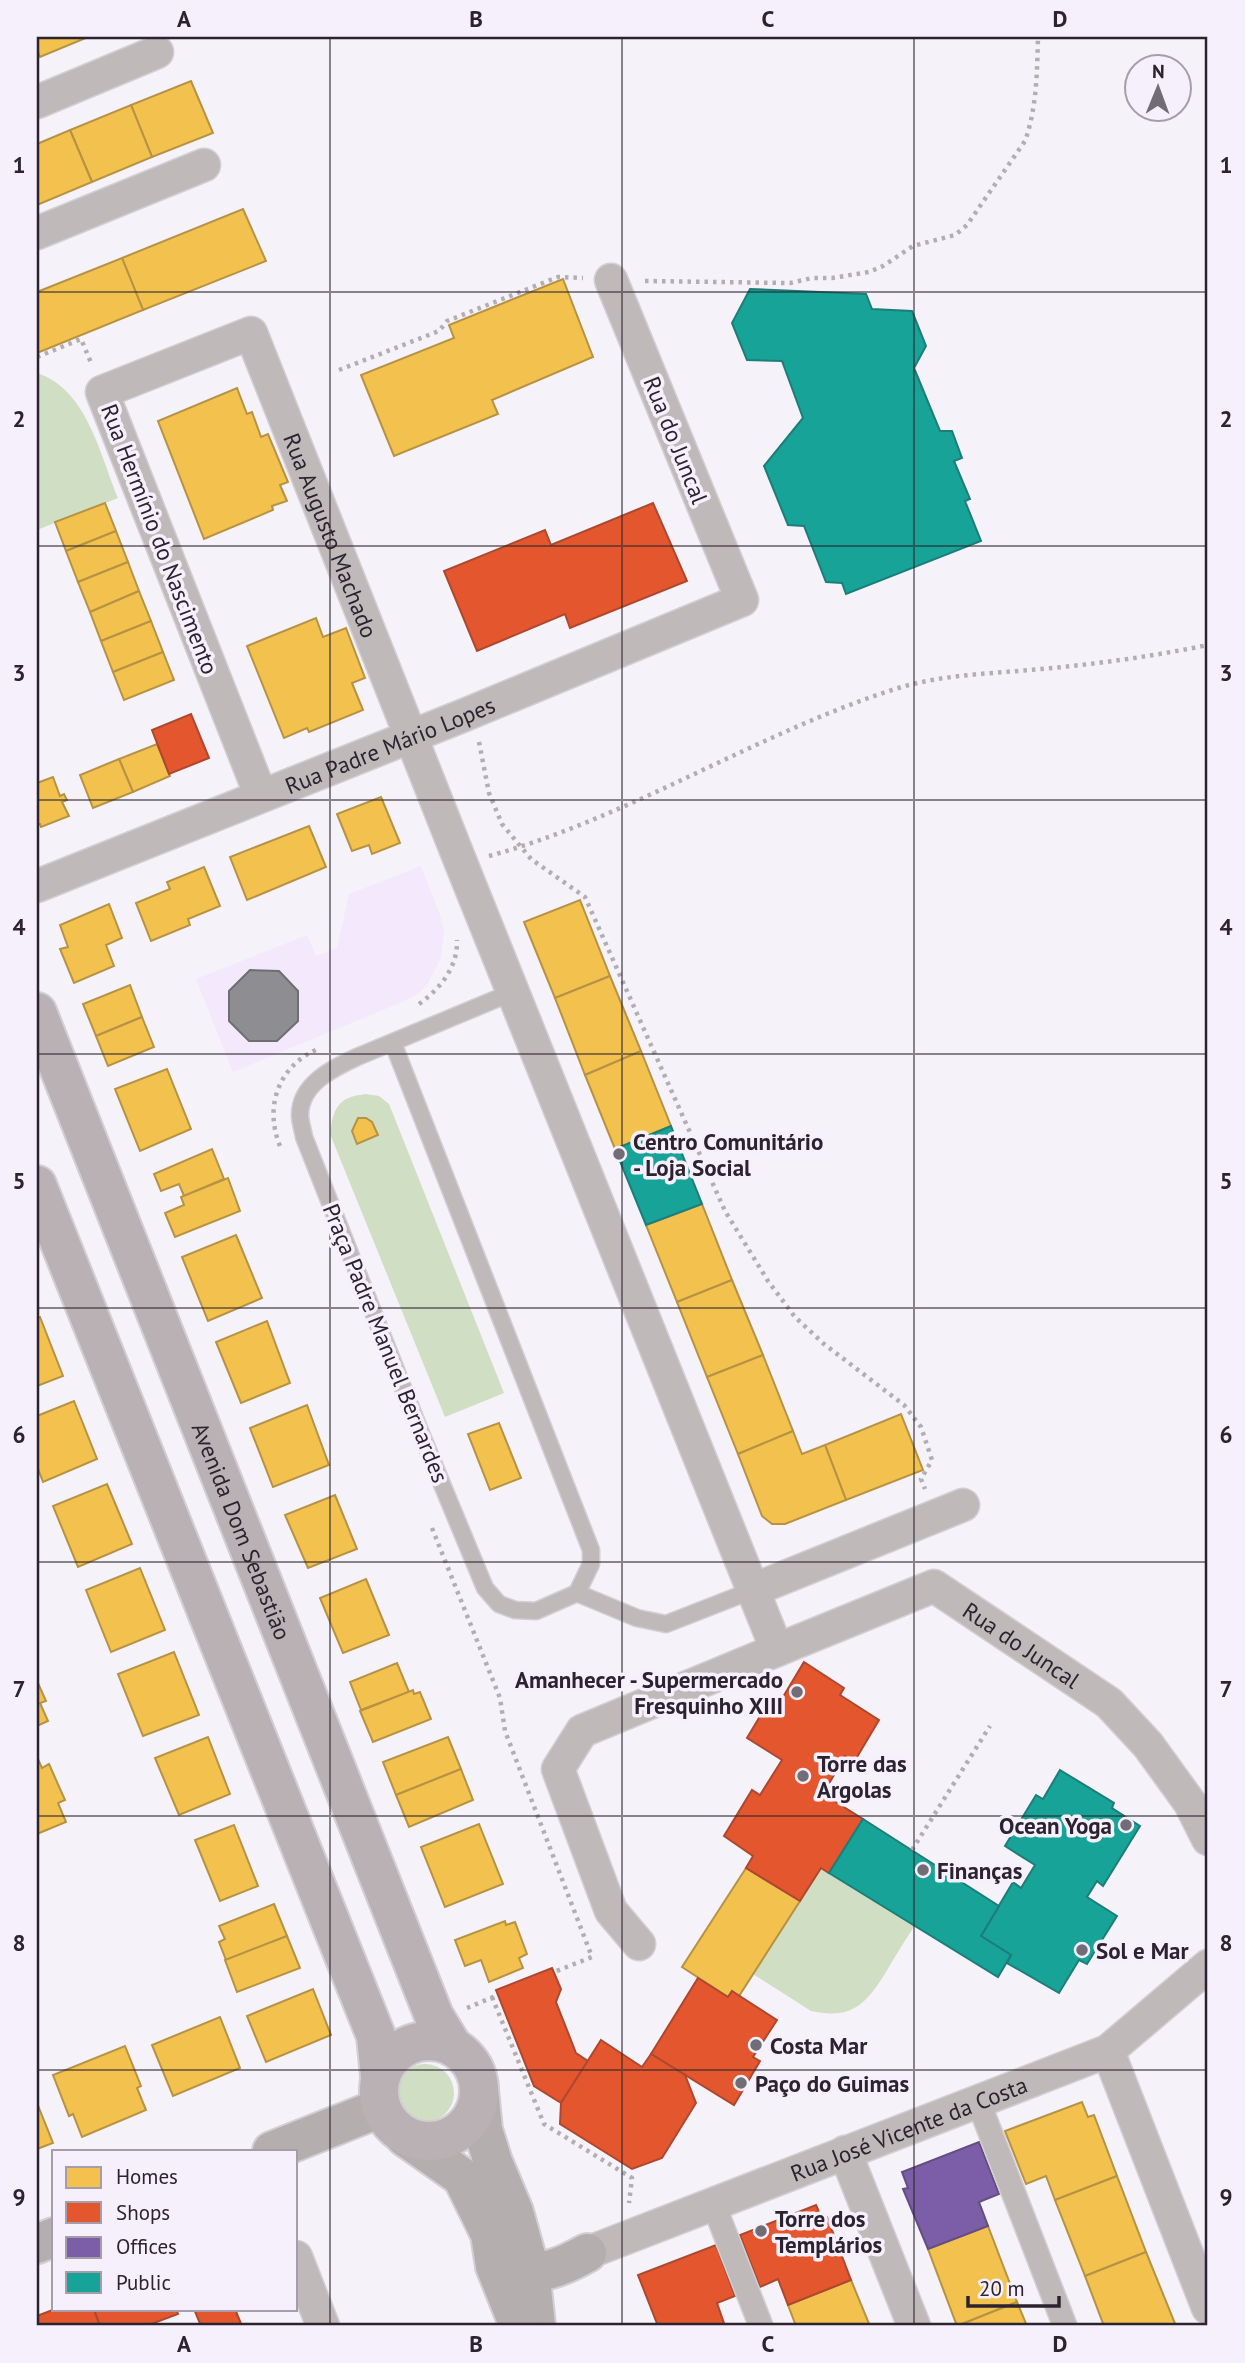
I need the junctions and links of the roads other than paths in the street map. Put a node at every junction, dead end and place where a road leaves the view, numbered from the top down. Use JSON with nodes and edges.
{"nodes":[{"id":1,"x":158,"y":52,"type":"dead end"},
{"id":2,"x":37,"y":102,"type":"edge"},
{"id":3,"x":204,"y":165,"type":"dead end"},
{"id":4,"x":37,"y":233,"type":"edge"},
{"id":5,"x":611,"y":280,"type":"road end"},
{"id":6,"x":251,"y":332,"type":"joint"},
{"id":7,"x":742,"y":600,"type":"joint"},
{"id":8,"x":411,"y":737,"type":"junction"},
{"id":9,"x":261,"y":796,"type":"junction"},
{"id":10,"x":37,"y":886,"type":"edge"},
{"id":11,"x":513,"y":992,"type":"junction"},
{"id":12,"x":37,"y":1012,"type":"edge"},
{"id":13,"x":393,"y":1042,"type":"junction"},
{"id":14,"x":37,"y":1185,"type":"edge"},
{"id":15,"x":950,"y":1511,"type":"road end"},
{"id":16,"x":753,"y":1590,"type":"junction"},
{"id":17,"x":577,"y":1593,"type":"junction"},
{"id":18,"x":777,"y":1650,"type":"junction"},
{"id":19,"x":1208,"y":1839,"type":"edge"},
{"id":20,"x":639,"y":1944,"type":"dead end"},
{"id":21,"x":1208,"y":1966,"type":"edge"},
{"id":22,"x":453,"y":2047,"type":"junction"},
{"id":23,"x":1108,"y":2050,"type":"junction"},
{"id":24,"x":480,"y":2090,"type":"junction"},
{"id":25,"x":380,"y":2091,"type":"junction"},
{"id":26,"x":978,"y":2101,"type":"junction"},
{"id":27,"x":405,"y":2137,"type":"junction"},
{"id":28,"x":274,"y":2150,"type":"edge"},
{"id":29,"x":845,"y":2152,"type":"junction"},
{"id":30,"x":713,"y":2203,"type":"junction"},
{"id":31,"x":502,"y":2223,"type":"junction"},
{"id":32,"x":587,"y":2253,"type":"junction"},
{"id":33,"x":298,"y":2262,"type":"edge"},
{"id":34,"x":530,"y":2270,"type":"junction"},
{"id":35,"x":1208,"y":2308,"type":"edge"},
{"id":36,"x":323,"y":2326,"type":"edge"},
{"id":37,"x":519,"y":2326,"type":"edge"},
{"id":38,"x":536,"y":2326,"type":"edge"},
{"id":39,"x":761,"y":2326,"type":"edge"},
{"id":40,"x":914,"y":2326,"type":"edge"},
{"id":41,"x":1065,"y":2326,"type":"edge"}],
"edges":[{"from":1,"to":2,"type":"street"},
{"from":3,"to":4,"type":"street"},
{"from":5,"to":7,"type":"street","name":"Rua do Juncal"},
{"from":6,"to":8,"type":"street","name":"Rua Augusto Machado"},
{"from":6,"to":9,"type":"street","name":"Rua Hermínio do Nascimento"},
{"from":7,"to":8,"type":"street","name":"Rua Padre Mário Lopes"},
{"from":8,"to":9,"type":"street","name":"Rua Padre Mário Lopes"},
{"from":8,"to":11,"type":"street"},
{"from":9,"to":10,"type":"street","name":"Rua Padre Mário Lopes"},
{"from":11,"to":13,"type":"lane","name":"Praça Padre Manuel Bernardes"},
{"from":11,"to":16,"type":"street"},
{"from":12,"to":22,"type":"main road","name":"Avenida Dom Sebastião"},
{"from":13,"to":17,"type":"lane"},
{"from":13,"to":17,"type":"lane","name":"Praça Padre Manuel Bernardes"},
{"from":14,"to":25,"type":"main road"},
{"from":15,"to":16,"type":"street"},
{"from":16,"to":17,"type":"lane"},
{"from":16,"to":18,"type":"street"},
{"from":18,"to":19,"type":"street","name":"Rua do Juncal"},
{"from":18,"to":20,"type":"street"},
{"from":21,"to":23,"type":"street","name":"Rua José Vicente da Costa"},
{"from":22,"to":24,"type":"main road"},
{"from":22,"to":25,"type":"main road"},
{"from":23,"to":26,"type":"street","name":"Rua José Vicente da Costa"},
{"from":23,"to":35,"type":"street"},
{"from":24,"to":27,"type":"main road"},
{"from":24,"to":31,"type":"main road"},
{"from":25,"to":27,"type":"main road"},
{"from":25,"to":28,"type":"main road"},
{"from":26,"to":29,"type":"street","name":"Rua José Vicente da Costa"},
{"from":26,"to":41,"type":"street"},
{"from":27,"to":31,"type":"main road"},
{"from":29,"to":30,"type":"street","name":"Rua José Vicente da Costa"},
{"from":29,"to":40,"type":"street"},
{"from":30,"to":32,"type":"street","name":"Rua José Vicente da Costa"},
{"from":30,"to":39,"type":"street"},
{"from":31,"to":32,"type":"main road"},
{"from":31,"to":34,"type":"main road"},
{"from":31,"to":37,"type":"main road"},
{"from":32,"to":34,"type":"main road"},
{"from":33,"to":36,"type":"street"},
{"from":34,"to":38,"type":"main road"}]}
